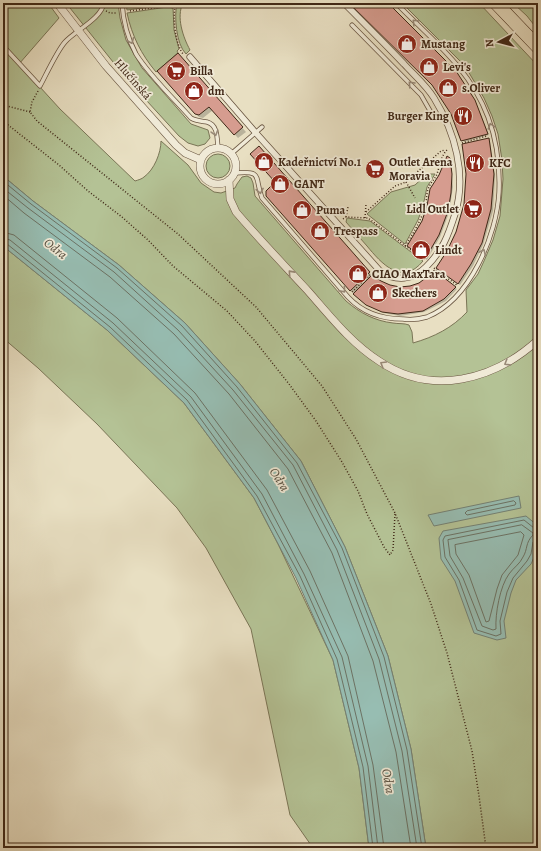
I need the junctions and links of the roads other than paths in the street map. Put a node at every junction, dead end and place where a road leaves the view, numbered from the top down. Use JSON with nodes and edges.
{"nodes":[{"id":1,"x":57,"y":3,"type":"edge"},
{"id":2,"x":104,"y":3,"type":"edge"},
{"id":3,"x":122,"y":3,"type":"edge"},
{"id":4,"x":344,"y":3,"type":"edge"},
{"id":5,"x":396,"y":3,"type":"edge"},
{"id":6,"x":496,"y":3,"type":"edge"},
{"id":7,"x":352,"y":25,"type":"dead end"},
{"id":8,"x":77,"y":30,"type":"junction"},
{"id":9,"x":3,"y":46,"type":"edge"},
{"id":10,"x":538,"y":47,"type":"edge"},
{"id":11,"x":190,"y":57,"type":"road end"},
{"id":12,"x":433,"y":116,"type":"dead end"},
{"id":13,"x":262,"y":127,"type":"dead end"},
{"id":14,"x":255,"y":132,"type":"junction"},
{"id":15,"x":218,"y":148,"type":"junction"},
{"id":16,"x":231,"y":154,"type":"junction"},
{"id":17,"x":201,"y":160,"type":"junction"},
{"id":18,"x":235,"y":173,"type":"junction"},
{"id":19,"x":229,"y":180,"type":"junction"},
{"id":20,"x":538,"y":340,"type":"edge"}],
"edges":[{"from":1,"to":8,"type":"street","name":"Hlučínská"},
{"from":2,"to":8,"type":"lane"},
{"from":3,"to":15,"type":"lane","one_way":true},
{"from":4,"to":14,"type":"street"},
{"from":18,"to":5,"type":"lane","one_way":true},
{"from":6,"to":10,"type":"highway"},
{"from":12,"to":7,"type":"lane","one_way":true},
{"from":8,"to":9,"type":"lane"},
{"from":8,"to":17,"type":"street","name":"Hlučínská"},
{"from":11,"to":14,"type":"street"},
{"from":13,"to":14,"type":"lane"},
{"from":14,"to":16,"type":"lane"},
{"from":15,"to":16,"type":"street"},
{"from":15,"to":17,"type":"street"},
{"from":16,"to":18,"type":"street"},
{"from":17,"to":19,"type":"street"},
{"from":18,"to":19,"type":"street"},
{"from":20,"to":19,"type":"street","one_way":true}]}
